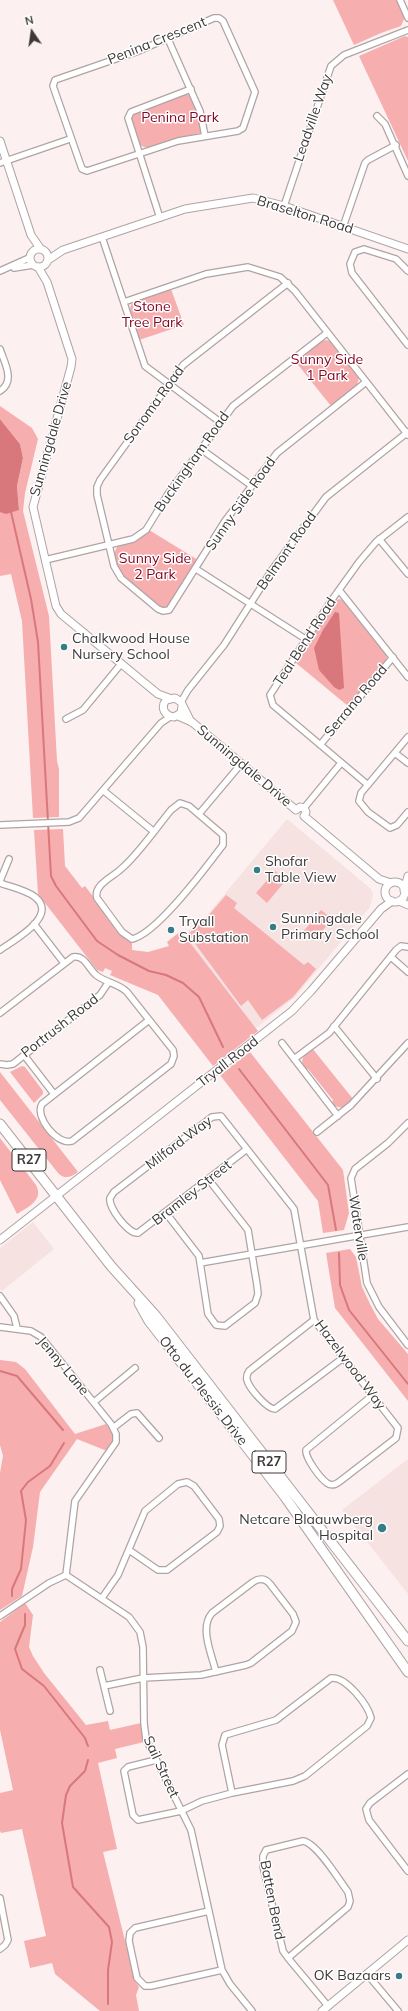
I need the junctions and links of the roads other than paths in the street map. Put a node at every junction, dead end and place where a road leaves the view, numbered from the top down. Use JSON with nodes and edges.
{"nodes":[{"id":1,"x":400,"y":0,"type":"edge"},
{"id":2,"x":408,"y":18,"type":"edge"},
{"id":3,"x":408,"y":30,"type":"edge"},
{"id":4,"x":168,"y":39,"type":"junction"},
{"id":5,"x":190,"y":89,"type":"junction"},
{"id":6,"x":377,"y":116,"type":"dead end"},
{"id":7,"x":205,"y":136,"type":"junction"},
{"id":8,"x":70,"y":139,"type":"junction"},
{"id":9,"x":0,"y":141,"type":"edge"},
{"id":10,"x":396,"y":145,"type":"junction"},
{"id":11,"x":138,"y":154,"type":"junction"},
{"id":12,"x":3,"y":161,"type":"edge"},
{"id":13,"x":408,"y":176,"type":"edge"},
{"id":14,"x":284,"y":206,"type":"junction"},
{"id":15,"x":160,"y":218,"type":"junction"},
{"id":16,"x":343,"y":227,"type":"junction"},
{"id":17,"x":31,"y":235,"type":"junction"},
{"id":18,"x":102,"y":237,"type":"junction"},
{"id":19,"x":42,"y":249,"type":"junction"},
{"id":20,"x":408,"y":249,"type":"edge"},
{"id":21,"x":63,"y":250,"type":"junction"},
{"id":22,"x":30,"y":255,"type":"junction"},
{"id":23,"x":47,"y":262,"type":"junction"},
{"id":24,"x":36,"y":266,"type":"junction"},
{"id":25,"x":10,"y":268,"type":"junction"},
{"id":26,"x":408,"y":271,"type":"edge"},
{"id":27,"x":0,"y":272,"type":"edge"},
{"id":28,"x":47,"y":282,"type":"junction"},
{"id":29,"x":288,"y":283,"type":"junction"},
{"id":30,"x":124,"y":302,"type":"junction"},
{"id":31,"x":327,"y":333,"type":"junction"},
{"id":32,"x":408,"y":345,"type":"edge"},
{"id":33,"x":0,"y":349,"type":"edge"},
{"id":34,"x":366,"y":382,"type":"junction"},
{"id":35,"x":169,"y":384,"type":"junction"},
{"id":36,"x":0,"y":391,"type":"edge"},
{"id":37,"x":220,"y":422,"type":"junction"},
{"id":38,"x":408,"y":434,"type":"edge"},
{"id":39,"x":201,"y":449,"type":"junction"},
{"id":40,"x":252,"y":486,"type":"junction"},
{"id":41,"x":408,"y":517,"type":"edge"},
{"id":42,"x":379,"y":539,"type":"junction"},
{"id":43,"x":109,"y":544,"type":"junction"},
{"id":44,"x":45,"y":560,"type":"junction"},
{"id":45,"x":196,"y":569,"type":"junction"},
{"id":46,"x":408,"y":574,"type":"edge"},
{"id":47,"x":339,"y":590,"type":"junction"},
{"id":48,"x":251,"y":604,"type":"junction"},
{"id":49,"x":306,"y":640,"type":"junction"},
{"id":50,"x":393,"y":657,"type":"junction"},
{"id":51,"x":121,"y":664,"type":"junction"},
{"id":52,"x":408,"y":677,"type":"edge"},
{"id":53,"x":158,"y":694,"type":"junction"},
{"id":54,"x":177,"y":701,"type":"junction"},
{"id":55,"x":163,"y":709,"type":"junction"},
{"id":56,"x":174,"y":716,"type":"junction"},
{"id":57,"x":66,"y":719,"type":"dead end"},
{"id":58,"x":192,"y":722,"type":"junction"},
{"id":59,"x":160,"y":723,"type":"junction"},
{"id":60,"x":408,"y":737,"type":"edge"},
{"id":61,"x":320,"y":744,"type":"junction"},
{"id":62,"x":395,"y":753,"type":"junction"},
{"id":63,"x":341,"y":763,"type":"junction"},
{"id":64,"x":241,"y":764,"type":"junction"},
{"id":65,"x":408,"y":764,"type":"edge"},
{"id":66,"x":368,"y":785,"type":"junction"},
{"id":67,"x":104,"y":791,"type":"junction"},
{"id":68,"x":304,"y":808,"type":"junction"},
{"id":69,"x":296,"y":810,"type":"junction"},
{"id":70,"x":408,"y":812,"type":"edge"},
{"id":71,"x":199,"y":814,"type":"junction"},
{"id":72,"x":304,"y":816,"type":"junction"},
{"id":73,"x":0,"y":825,"type":"edge"},
{"id":74,"x":154,"y":831,"type":"junction"},
{"id":75,"x":9,"y":859,"type":"dead end"},
{"id":76,"x":408,"y":876,"type":"edge"},
{"id":77,"x":379,"y":879,"type":"junction"},
{"id":78,"x":0,"y":882,"type":"edge"},
{"id":79,"x":394,"y":883,"type":"junction"},
{"id":80,"x":404,"y":891,"type":"junction"},
{"id":81,"x":385,"y":893,"type":"junction"},
{"id":82,"x":408,"y":900,"type":"edge"},
{"id":83,"x":395,"y":901,"type":"junction"},
{"id":84,"x":408,"y":905,"type":"edge"},
{"id":85,"x":381,"y":909,"type":"junction"},
{"id":86,"x":34,"y":924,"type":"junction"},
{"id":87,"x":408,"y":947,"type":"edge"},
{"id":88,"x":0,"y":950,"type":"edge"},
{"id":89,"x":391,"y":957,"type":"junction"},
{"id":90,"x":64,"y":963,"type":"junction"},
{"id":91,"x":408,"y":972,"type":"edge"},
{"id":92,"x":108,"y":983,"type":"junction"},
{"id":93,"x":0,"y":1013,"type":"edge"},
{"id":94,"x":149,"y":1020,"type":"junction"},
{"id":95,"x":334,"y":1026,"type":"junction"},
{"id":96,"x":282,"y":1043,"type":"dead end"},
{"id":97,"x":408,"y":1043,"type":"edge"},
{"id":98,"x":406,"y":1051,"type":"edge"},
{"id":99,"x":24,"y":1055,"type":"junction"},
{"id":100,"x":294,"y":1059,"type":"junction"},
{"id":101,"x":0,"y":1064,"type":"edge"},
{"id":102,"x":377,"y":1079,"type":"junction"},
{"id":103,"x":54,"y":1094,"type":"junction"},
{"id":104,"x":338,"y":1116,"type":"junction"},
{"id":105,"x":408,"y":1123,"type":"edge"},
{"id":106,"x":0,"y":1124,"type":"edge"},
{"id":107,"x":317,"y":1132,"type":"dead end"},
{"id":108,"x":247,"y":1149,"type":"junction"},
{"id":109,"x":209,"y":1180,"type":"junction"},
{"id":110,"x":58,"y":1197,"type":"junction"},
{"id":111,"x":166,"y":1213,"type":"junction"},
{"id":112,"x":408,"y":1227,"type":"edge"},
{"id":113,"x":135,"y":1234,"type":"joint"},
{"id":114,"x":359,"y":1235,"type":"junction"},
{"id":115,"x":0,"y":1240,"type":"edge"},
{"id":116,"x":301,"y":1246,"type":"junction"},
{"id":117,"x":252,"y":1255,"type":"junction"},
{"id":118,"x":200,"y":1263,"type":"junction"},
{"id":119,"x":127,"y":1285,"type":"junction"},
{"id":120,"x":0,"y":1296,"type":"edge"},
{"id":121,"x":314,"y":1320,"type":"junction"},
{"id":122,"x":0,"y":1327,"type":"edge"},
{"id":123,"x":17,"y":1328,"type":"junction"},
{"id":124,"x":408,"y":1345,"type":"edge"},
{"id":125,"x":343,"y":1358,"type":"junction"},
{"id":126,"x":135,"y":1368,"type":"dead end"},
{"id":127,"x":373,"y":1395,"type":"junction"},
{"id":128,"x":94,"y":1402,"type":"junction"},
{"id":129,"x":113,"y":1428,"type":"junction"},
{"id":130,"x":159,"y":1438,"type":"dead end"},
{"id":131,"x":129,"y":1550,"type":"junction"},
{"id":132,"x":66,"y":1575,"type":"junction"},
{"id":133,"x":102,"y":1598,"type":"junction"},
{"id":134,"x":0,"y":1616,"type":"edge"},
{"id":135,"x":408,"y":1640,"type":"edge"},
{"id":136,"x":100,"y":1670,"type":"dead end"},
{"id":137,"x":216,"y":1672,"type":"junction"},
{"id":138,"x":408,"y":1672,"type":"edge"},
{"id":139,"x":143,"y":1678,"type":"junction"},
{"id":140,"x":104,"y":1686,"type":"junction"},
{"id":141,"x":110,"y":1711,"type":"dead end"},
{"id":142,"x":156,"y":1760,"type":"junction"},
{"id":143,"x":408,"y":1774,"type":"edge"},
{"id":144,"x":232,"y":1793,"type":"junction"},
{"id":145,"x":181,"y":1811,"type":"junction"},
{"id":146,"x":406,"y":1861,"type":"edge"},
{"id":147,"x":408,"y":1871,"type":"edge"},
{"id":148,"x":0,"y":1898,"type":"edge"},
{"id":149,"x":209,"y":1911,"type":"junction"},
{"id":150,"x":408,"y":1940,"type":"edge"},
{"id":151,"x":0,"y":1949,"type":"edge"},
{"id":152,"x":288,"y":1958,"type":"junction"},
{"id":153,"x":222,"y":1970,"type":"junction"},
{"id":154,"x":367,"y":1974,"type":"junction"},
{"id":155,"x":328,"y":2006,"type":"junction"},
{"id":156,"x":252,"y":2011,"type":"edge"},
{"id":157,"x":322,"y":2011,"type":"edge"},
{"id":158,"x":398,"y":2011,"type":"edge"}],
"edges":[{"from":1,"to":2,"type":"street"},
{"from":3,"to":14,"type":"street","name":"Leadville Way"},
{"from":4,"to":5,"type":"street"},
{"from":4,"to":7,"type":"street","name":"Penina Crescent"},
{"from":4,"to":8,"type":"street","name":"Penina Crescent"},
{"from":5,"to":7,"type":"street"},
{"from":5,"to":11,"type":"street"},
{"from":6,"to":10,"type":"street"},
{"from":7,"to":11,"type":"street","name":"Penina Crescent"},
{"from":8,"to":11,"type":"street","name":"Penina Crescent"},
{"from":8,"to":12,"type":"street"},
{"from":9,"to":12,"type":"street"},
{"from":10,"to":13,"type":"street"},
{"from":10,"to":16,"type":"street"},
{"from":11,"to":15,"type":"street"},
{"from":12,"to":17,"type":"street"},
{"from":14,"to":15,"type":"street","name":"Braselton Road"},
{"from":14,"to":16,"type":"street","name":"Braselton Road"},
{"from":15,"to":18,"type":"street","name":"Braselton Road"},
{"from":16,"to":20,"type":"street","name":"Braselton Road"},
{"from":17,"to":19,"type":"street"},
{"from":17,"to":22,"type":"street"},
{"from":18,"to":21,"type":"street","name":"Braselton Road"},
{"from":18,"to":30,"type":"street"},
{"from":19,"to":21,"type":"street","name":"Braselton Road"},
{"from":19,"to":22,"type":"street"},
{"from":19,"to":23,"type":"street","name":"Sunningdale Drive"},
{"from":21,"to":23,"type":"street","name":"Braselton Road"},
{"from":22,"to":24,"type":"street","name":"Sunningdale Drive"},
{"from":22,"to":25,"type":"street"},
{"from":23,"to":24,"type":"street","name":"Braselton Road"},
{"from":23,"to":28,"type":"street","name":"Sunningdale Drive"},
{"from":24,"to":25,"type":"street"},
{"from":24,"to":28,"type":"street","name":"Sunningdale Drive"},
{"from":25,"to":27,"type":"street"},
{"from":26,"to":32,"type":"street"},
{"from":28,"to":44,"type":"street","name":"Sunningdale Drive"},
{"from":29,"to":30,"type":"street"},
{"from":29,"to":31,"type":"street"},
{"from":29,"to":35,"type":"street","name":"Sonoma Road"},
{"from":30,"to":35,"type":"street"},
{"from":31,"to":34,"type":"street"},
{"from":31,"to":37,"type":"street","name":"Buckingham Road"},
{"from":33,"to":36,"type":"street"},
{"from":34,"to":38,"type":"street"},
{"from":34,"to":40,"type":"street","name":"Sunny Side Road"},
{"from":35,"to":37,"type":"street"},
{"from":35,"to":43,"type":"street","name":"Sonoma Road"},
{"from":37,"to":39,"type":"street","name":"Buckingham Road"},
{"from":38,"to":48,"type":"street","name":"Belmont Road"},
{"from":39,"to":40,"type":"street"},
{"from":39,"to":43,"type":"street","name":"Buckingham Road"},
{"from":40,"to":45,"type":"street","name":"Sunny Side Road"},
{"from":41,"to":42,"type":"street","name":"Teal Bend Road"},
{"from":42,"to":46,"type":"street"},
{"from":42,"to":47,"type":"street","name":"Teal Bend Road"},
{"from":43,"to":44,"type":"street","name":"Buckingham Road"},
{"from":43,"to":45,"type":"street","name":"Sunny Side Road"},
{"from":44,"to":51,"type":"street","name":"Sunningdale Drive"},
{"from":45,"to":48,"type":"street"},
{"from":47,"to":49,"type":"street","name":"Teal Bend Road"},
{"from":47,"to":50,"type":"street"},
{"from":48,"to":49,"type":"street"},
{"from":48,"to":54,"type":"street","name":"Belmont Road"},
{"from":49,"to":61,"type":"street","name":"Teal Bend Road"},
{"from":50,"to":52,"type":"street"},
{"from":50,"to":61,"type":"street","name":"Serrano Road"},
{"from":51,"to":53,"type":"street","name":"Sunningdale Drive"},
{"from":51,"to":57,"type":"street"},
{"from":53,"to":54,"type":"street","name":"Sunningdale Drive"},
{"from":53,"to":55,"type":"street","name":"Sunningdale Drive"},
{"from":54,"to":55,"type":"street"},
{"from":54,"to":56,"type":"street"},
{"from":54,"to":58,"type":"street","name":"Sunningdale Drive"},
{"from":55,"to":56,"type":"street"},
{"from":55,"to":59,"type":"street"},
{"from":56,"to":58,"type":"street","name":"Sunningdale Drive"},
{"from":56,"to":59,"type":"street"},
{"from":58,"to":64,"type":"street","name":"Sunningdale Drive"},
{"from":59,"to":67,"type":"street"},
{"from":60,"to":62,"type":"street"},
{"from":61,"to":63,"type":"street","name":"Teal Bend Road"},
{"from":62,"to":65,"type":"street"},
{"from":62,"to":66,"type":"street"},
{"from":63,"to":66,"type":"street","name":"Teal Bend Road"},
{"from":63,"to":68,"type":"street"},
{"from":64,"to":69,"type":"street","name":"Sunningdale Drive"},
{"from":64,"to":71,"type":"street"},
{"from":66,"to":70,"type":"street"},
{"from":67,"to":73,"type":"street"},
{"from":67,"to":74,"type":"street"},
{"from":68,"to":69,"type":"street"},
{"from":68,"to":72,"type":"street"},
{"from":69,"to":72,"type":"street"},
{"from":71,"to":74,"type":"street"},
{"from":71,"to":74,"type":"street"},
{"from":72,"to":77,"type":"street","name":"Sunningdale Drive"},
{"from":75,"to":78,"type":"street"},
{"from":76,"to":79,"type":"street"},
{"from":76,"to":80,"type":"street"},
{"from":77,"to":79,"type":"street","name":"Sunningdale Drive"},
{"from":77,"to":81,"type":"street","name":"Sunningdale Drive"},
{"from":78,"to":86,"type":"street"},
{"from":79,"to":80,"type":"street"},
{"from":79,"to":81,"type":"street","name":"Tryall Road"},
{"from":80,"to":82,"type":"street"},
{"from":80,"to":83,"type":"street"},
{"from":81,"to":83,"type":"street","name":"Sunningdale Drive"},
{"from":81,"to":85,"type":"street","name":"Tryall Road"},
{"from":83,"to":84,"type":"street"},
{"from":83,"to":85,"type":"street","name":"Tryall Road"},
{"from":85,"to":110,"type":"street","name":"Tryall Road"},
{"from":86,"to":88,"type":"street"},
{"from":86,"to":90,"type":"street"},
{"from":87,"to":89,"type":"street"},
{"from":89,"to":91,"type":"street"},
{"from":89,"to":95,"type":"street"},
{"from":90,"to":92,"type":"street"},
{"from":90,"to":93,"type":"street"},
{"from":92,"to":94,"type":"street"},
{"from":92,"to":99,"type":"street","name":"Portrush Road"},
{"from":94,"to":103,"type":"street"},
{"from":94,"to":103,"type":"street"},
{"from":95,"to":100,"type":"street"},
{"from":95,"to":102,"type":"street"},
{"from":96,"to":100,"type":"street"},
{"from":97,"to":98,"type":"street"},
{"from":98,"to":102,"type":"street"},
{"from":99,"to":101,"type":"street","name":"Portrush Road"},
{"from":99,"to":103,"type":"street"},
{"from":100,"to":104,"type":"street"},
{"from":102,"to":104,"type":"street"},
{"from":104,"to":107,"type":"street"},
{"from":105,"to":114,"type":"street","name":"Waterville"},
{"from":106,"to":110,"type":"main road","number":"R27"},
{"from":108,"to":109,"type":"street","name":"Bramley Street"},
{"from":108,"to":113,"type":"street","name":"Milford Way"},
{"from":108,"to":116,"type":"street","name":"Milford Way"},
{"from":109,"to":111,"type":"street","name":"Bramley Street"},
{"from":109,"to":117,"type":"street"},
{"from":110,"to":115,"type":"street","name":"Tryall Road"},
{"from":110,"to":119,"type":"main road","name":"Otto du Plessis Drive","number":"R27"},
{"from":111,"to":113,"type":"street","name":"Bramley Street"},
{"from":111,"to":118,"type":"street"},
{"from":112,"to":114,"type":"street"},
{"from":114,"to":116,"type":"street"},
{"from":114,"to":124,"type":"street","name":"Waterville"},
{"from":116,"to":117,"type":"street"},
{"from":116,"to":121,"type":"street","name":"Hazelwood Way"},
{"from":117,"to":118,"type":"street"},
{"from":117,"to":118,"type":"street"},
{"from":119,"to":135,"type":"main road","name":"Otto du Plessis Drive","number":"R27"},
{"from":119,"to":138,"type":"main road","name":"Otto du Plessis Drive","number":"R27"},
{"from":120,"to":123,"type":"street"},
{"from":121,"to":125,"type":"street","name":"Hazelwood Way"},
{"from":121,"to":125,"type":"street"},
{"from":122,"to":123,"type":"street","name":"Jenny Lane"},
{"from":123,"to":128,"type":"street","name":"Jenny Lane"},
{"from":125,"to":127,"type":"street","name":"Hazelwood Way"},
{"from":126,"to":128,"type":"street"},
{"from":127,"to":127,"type":"street","name":"Hazelwood Way"},
{"from":128,"to":129,"type":"street","name":"Jenny Lane"},
{"from":129,"to":130,"type":"street"},
{"from":129,"to":132,"type":"street"},
{"from":131,"to":131,"type":"street"},
{"from":131,"to":133,"type":"street"},
{"from":132,"to":133,"type":"street","name":"Sail Street"},
{"from":132,"to":134,"type":"street"},
{"from":133,"to":139,"type":"street","name":"Sail Street"},
{"from":136,"to":140,"type":"street"},
{"from":137,"to":137,"type":"street"},
{"from":137,"to":139,"type":"street"},
{"from":139,"to":140,"type":"street"},
{"from":139,"to":142,"type":"street","name":"Sail Street"},
{"from":140,"to":141,"type":"street"},
{"from":142,"to":145,"type":"street","name":"Sail Street"},
{"from":142,"to":145,"type":"street"},
{"from":143,"to":146,"type":"street"},
{"from":144,"to":144,"type":"street"},
{"from":144,"to":145,"type":"street"},
{"from":145,"to":149,"type":"street","name":"Sail Street"},
{"from":146,"to":147,"type":"street"},
{"from":148,"to":151,"type":"street"},
{"from":149,"to":153,"type":"street","name":"Sail Street"},
{"from":149,"to":153,"type":"street"},
{"from":150,"to":154,"type":"street"},
{"from":152,"to":152,"type":"street","name":"Batten Bend"},
{"from":152,"to":155,"type":"street","name":"Batten Bend"},
{"from":153,"to":156,"type":"street","name":"Sail Street"},
{"from":154,"to":155,"type":"street"},
{"from":154,"to":158,"type":"street"},
{"from":155,"to":157,"type":"street"}]}
